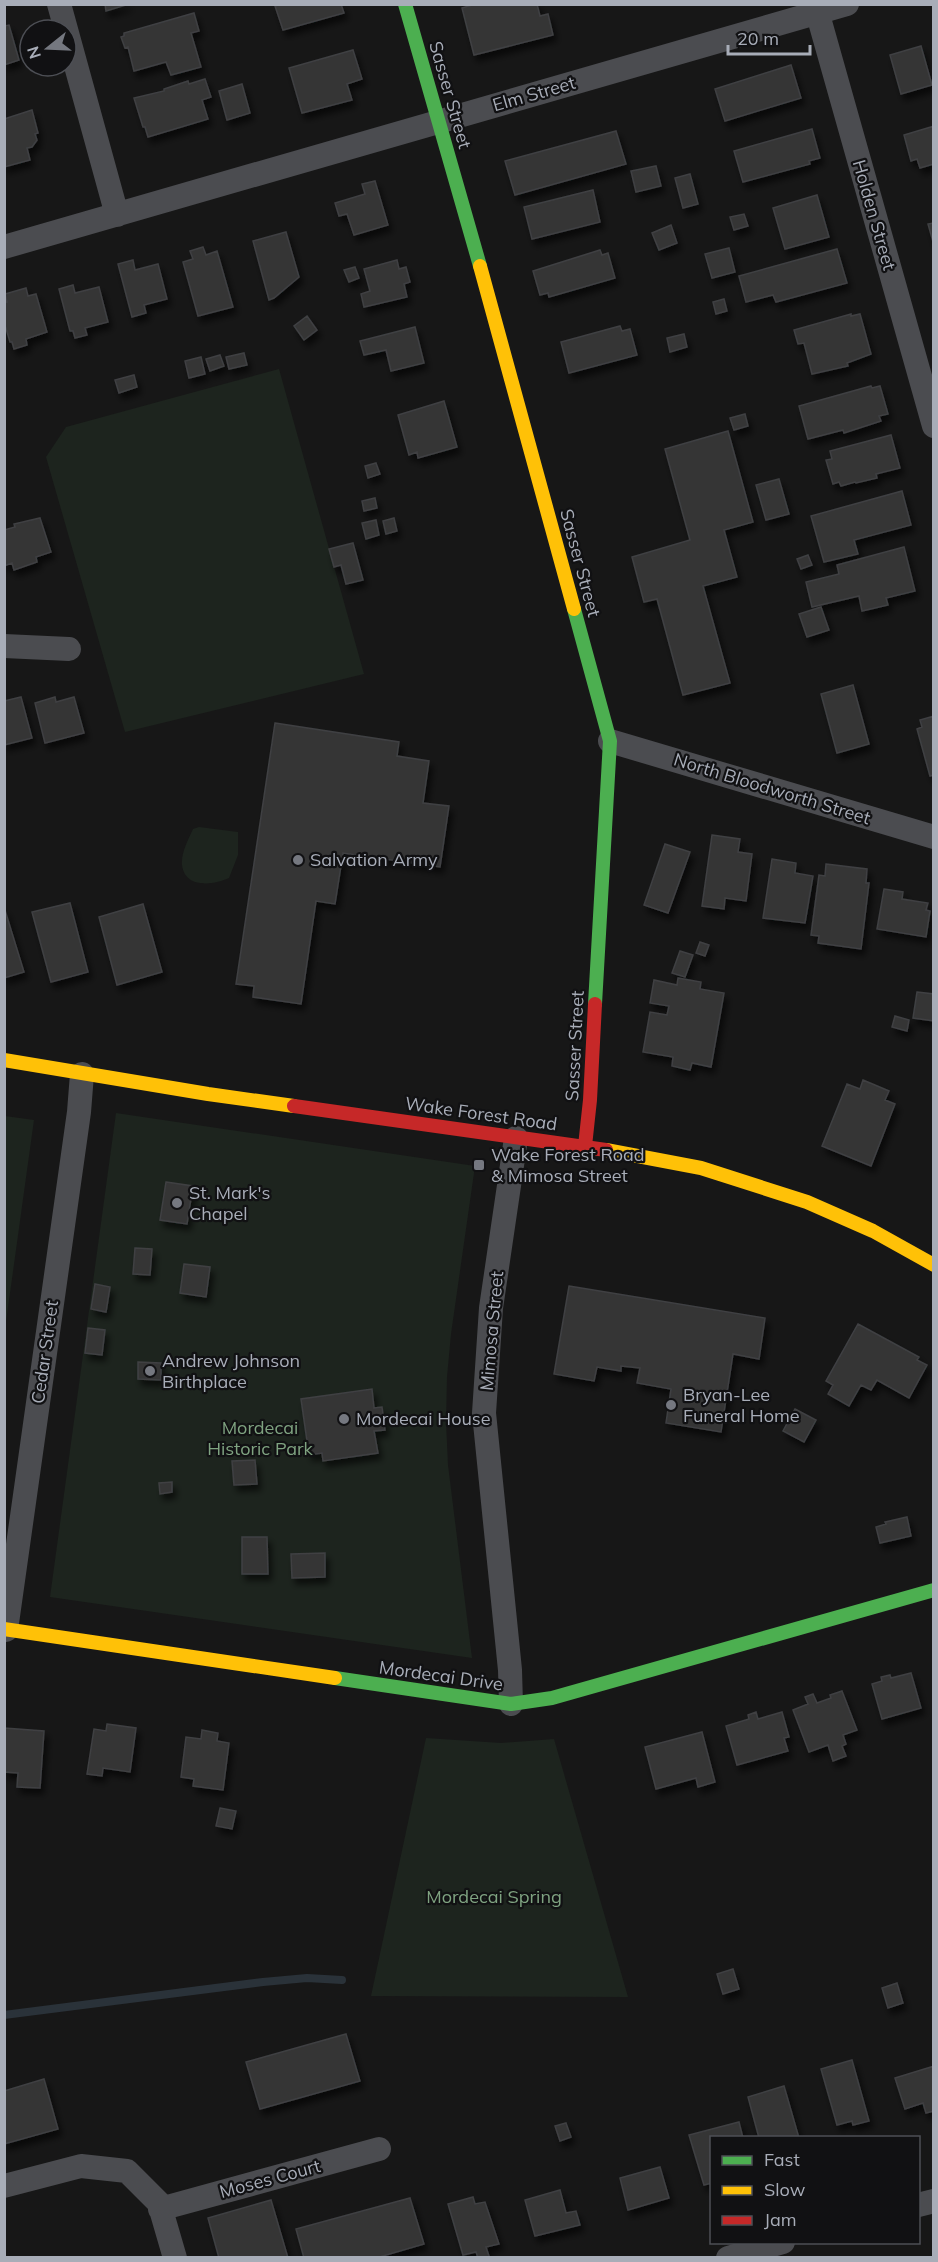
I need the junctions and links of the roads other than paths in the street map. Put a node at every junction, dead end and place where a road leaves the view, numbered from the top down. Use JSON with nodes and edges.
{"nodes":[{"id":1,"x":59,"y":4,"type":"edge"},
{"id":2,"x":405,"y":4,"type":"edge"},
{"id":3,"x":847,"y":4,"type":"edge"},
{"id":4,"x":816,"y":8,"type":"edge"},
{"id":5,"x":440,"y":122,"type":"junction"},
{"id":6,"x":117,"y":215,"type":"junction"},
{"id":7,"x":4,"y":247,"type":"edge"},
{"id":8,"x":933,"y":426,"type":"edge"},
{"id":9,"x":4,"y":646,"type":"edge"},
{"id":10,"x":69,"y":649,"type":"dead end"},
{"id":11,"x":610,"y":741,"type":"junction"},
{"id":12,"x":933,"y":837,"type":"edge"},
{"id":13,"x":4,"y":1060,"type":"edge"},
{"id":14,"x":82,"y":1074,"type":"junction"},
{"id":15,"x":516,"y":1138,"type":"junction"},
{"id":16,"x":585,"y":1146,"type":"junction"},
{"id":17,"x":933,"y":1265,"type":"edge"},
{"id":18,"x":933,"y":1590,"type":"edge"},
{"id":19,"x":5,"y":1629,"type":"edge"},
{"id":20,"x":511,"y":1704,"type":"junction"},
{"id":21,"x":380,"y":2149,"type":"dead end"},
{"id":22,"x":4,"y":2186,"type":"edge"},
{"id":23,"x":160,"y":2209,"type":"junction"},
{"id":24,"x":776,"y":2244,"type":"edge"},
{"id":25,"x":176,"y":2258,"type":"edge"},
{"id":26,"x":728,"y":2258,"type":"edge"}],
"edges":[{"from":1,"to":6,"type":"street"},
{"from":2,"to":5,"type":"street","name":"Sasser Street"},
{"from":3,"to":4,"type":"street","name":"Elm Street"},
{"from":4,"to":5,"type":"street","name":"Elm Street"},
{"from":4,"to":8,"type":"street","name":"Holden Street"},
{"from":5,"to":6,"type":"street","name":"Elm Street"},
{"from":5,"to":11,"type":"street","name":"Sasser Street"},
{"from":6,"to":7,"type":"street","name":"Elm Street"},
{"from":9,"to":10,"type":"street"},
{"from":11,"to":12,"type":"street","name":"North Bloodworth Street"},
{"from":11,"to":16,"type":"street","name":"Sasser Street"},
{"from":13,"to":14,"type":"street","name":"Wake Forest Road"},
{"from":14,"to":15,"type":"street","name":"Wake Forest Road"},
{"from":14,"to":19,"type":"street","name":"Cedar Street"},
{"from":15,"to":16,"type":"street","name":"Wake Forest Road"},
{"from":15,"to":20,"type":"street","name":"Mimosa Street"},
{"from":16,"to":17,"type":"street","name":"Wake Forest Road"},
{"from":18,"to":20,"type":"street","name":"Mordecai Drive"},
{"from":19,"to":20,"type":"street","name":"Mordecai Drive"},
{"from":21,"to":23,"type":"street","name":"Moses Court"},
{"from":22,"to":23,"type":"street"},
{"from":23,"to":25,"type":"street"},
{"from":24,"to":26,"type":"street"}]}
